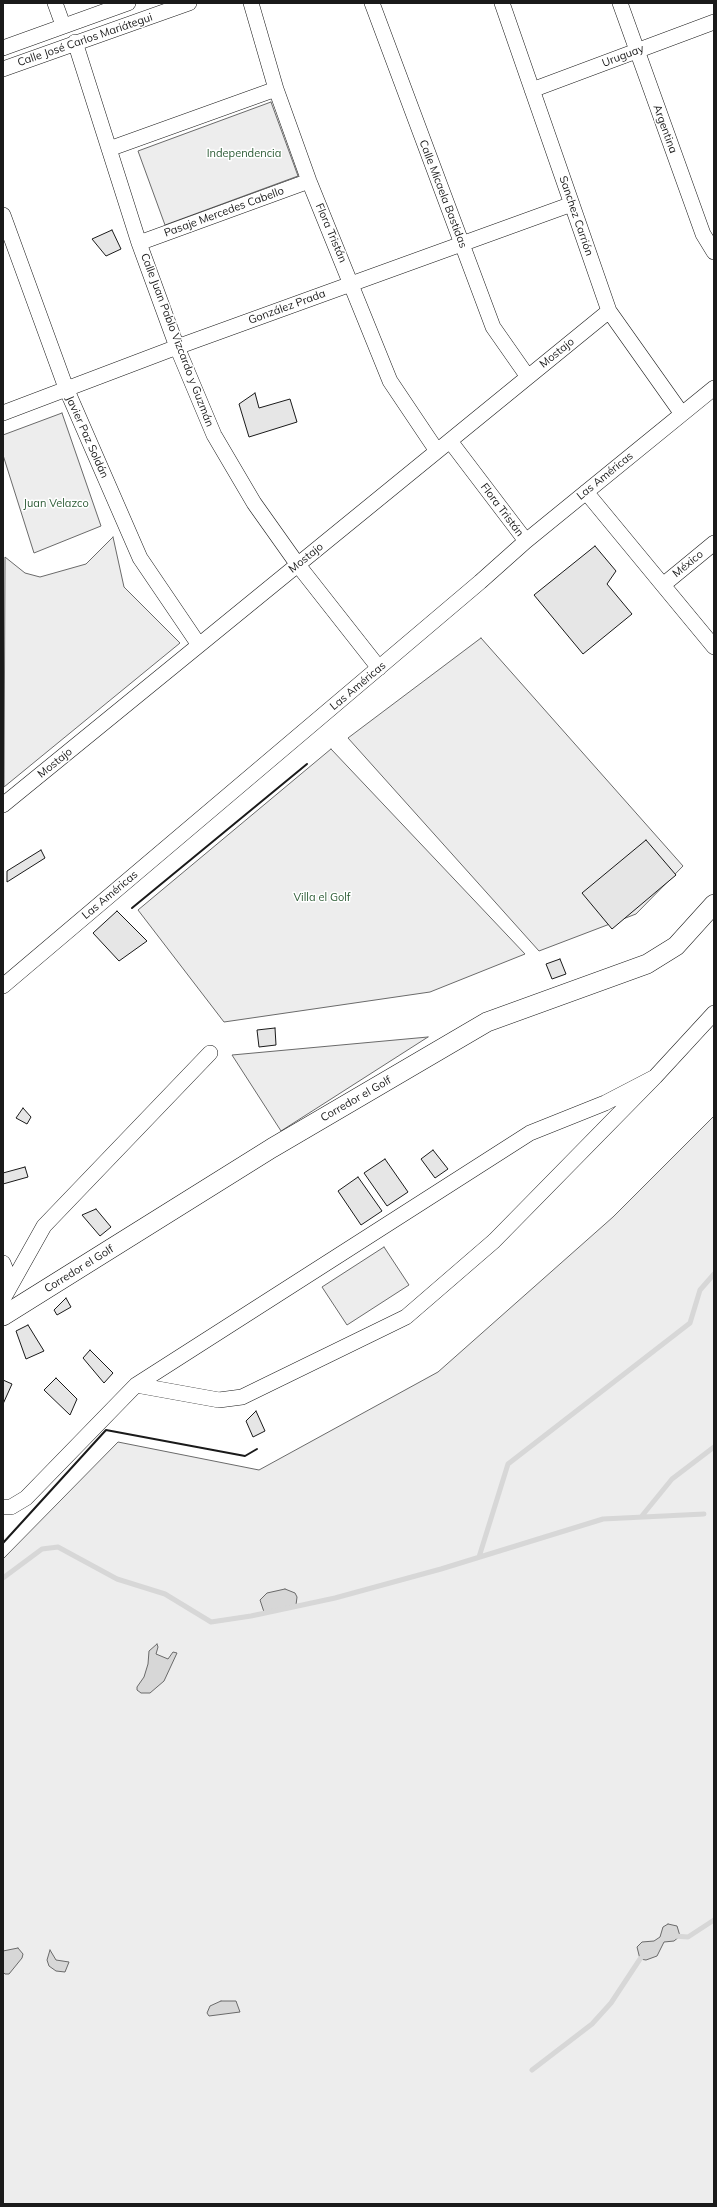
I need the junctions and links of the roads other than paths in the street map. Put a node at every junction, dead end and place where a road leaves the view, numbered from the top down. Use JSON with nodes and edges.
{"nodes":[{"id":1,"x":55,"y":3,"type":"edge"},
{"id":2,"x":128,"y":3,"type":"edge"},
{"id":3,"x":190,"y":3,"type":"edge"},
{"id":4,"x":251,"y":3,"type":"edge"},
{"id":5,"x":372,"y":3,"type":"edge"},
{"id":6,"x":502,"y":3,"type":"edge"},
{"id":7,"x":620,"y":3,"type":"edge"},
{"id":8,"x":714,"y":22,"type":"edge"},
{"id":9,"x":63,"y":25,"type":"junction"},
{"id":10,"x":75,"y":42,"type":"junction"},
{"id":11,"x":3,"y":48,"type":"edge"},
{"id":12,"x":637,"y":50,"type":"junction"},
{"id":13,"x":3,"y":69,"type":"edge"},
{"id":14,"x":276,"y":89,"type":"junction"},
{"id":15,"x":532,"y":90,"type":"junction"},
{"id":16,"x":109,"y":149,"type":"junction"},
{"id":17,"x":309,"y":181,"type":"junction"},
{"id":18,"x":572,"y":204,"type":"junction"},
{"id":19,"x":3,"y":215,"type":"edge"},
{"id":20,"x":139,"y":243,"type":"junction"},
{"id":21,"x":462,"y":244,"type":"junction"},
{"id":22,"x":714,"y":252,"type":"edge"},
{"id":23,"x":352,"y":284,"type":"junction"},
{"id":24,"x":609,"y":311,"type":"junction"},
{"id":25,"x":177,"y":347,"type":"junction"},
{"id":26,"x":528,"y":377,"type":"junction"},
{"id":27,"x":66,"y":388,"type":"junction"},
{"id":28,"x":714,"y":388,"type":"edge"},
{"id":29,"x":3,"y":413,"type":"edge"},
{"id":30,"x":682,"y":414,"type":"junction"},
{"id":31,"x":450,"y":441,"type":"junction"},
{"id":32,"x":437,"y":451,"type":"junction"},
{"id":33,"x":586,"y":492,"type":"junction"},
{"id":34,"x":526,"y":541,"type":"junction"},
{"id":35,"x":714,"y":543,"type":"edge"},
{"id":36,"x":298,"y":565,"type":"junction"},
{"id":37,"x":663,"y":585,"type":"junction"},
{"id":38,"x":199,"y":645,"type":"junction"},
{"id":39,"x":714,"y":647,"type":"edge"},
{"id":40,"x":378,"y":668,"type":"junction"},
{"id":41,"x":3,"y":805,"type":"edge"},
{"id":42,"x":714,"y":904,"type":"edge"},
{"id":43,"x":3,"y":986,"type":"edge"},
{"id":44,"x":714,"y":1013,"type":"edge"},
{"id":45,"x":210,"y":1053,"type":"dead end"},
{"id":46,"x":655,"y":1077,"type":"junction"},
{"id":47,"x":3,"y":1263,"type":"edge"},
{"id":48,"x":3,"y":1298,"type":"edge"},
{"id":49,"x":3,"y":1316,"type":"edge"},
{"id":50,"x":136,"y":1385,"type":"junction"},
{"id":51,"x":3,"y":1507,"type":"edge"}],
"edges":[{"from":1,"to":9,"type":"street"},
{"from":2,"to":9,"type":"street","name":"Calle José Carlos Mariátegui"},
{"from":3,"to":10,"type":"street","name":"Calle José Carlos Mariátegui"},
{"from":4,"to":14,"type":"street","name":"Flora Tristán"},
{"from":5,"to":21,"type":"street","name":"Calle Micaela Bastidas"},
{"from":6,"to":15,"type":"street","name":"Sanchez Carrión"},
{"from":7,"to":12,"type":"street","name":"Argentina"},
{"from":8,"to":12,"type":"street","name":"Uruguay"},
{"from":9,"to":11,"type":"street","name":"Calle José Carlos Mariátegui"},
{"from":10,"to":13,"type":"street","name":"Calle José Carlos Mariátegui"},
{"from":10,"to":16,"type":"street","name":"Calle Juan Pablo Vizcardo y Guzmán"},
{"from":12,"to":15,"type":"street","name":"Uruguay"},
{"from":12,"to":22,"type":"street","name":"Argentina"},
{"from":14,"to":16,"type":"street"},
{"from":14,"to":17,"type":"street","name":"Flora Tristán"},
{"from":15,"to":18,"type":"street","name":"Sanchez Carrión"},
{"from":16,"to":20,"type":"street","name":"Calle Juan Pablo Vizcardo y Guzmán"},
{"from":17,"to":20,"type":"street","name":"Pasaje Mercedes Cabello"},
{"from":17,"to":23,"type":"street","name":"Flora Tristán"},
{"from":18,"to":21,"type":"street","name":"González Prada"},
{"from":18,"to":24,"type":"street","name":"Sanchez Carrión"},
{"from":19,"to":27,"type":"street","name":"Javier Paz Soldán"},
{"from":20,"to":25,"type":"street","name":"Calle Juan Pablo Vizcardo y Guzmán"},
{"from":21,"to":23,"type":"street","name":"González Prada"},
{"from":21,"to":26,"type":"street","name":"Calle Micaela Bastidas"},
{"from":23,"to":25,"type":"street","name":"González Prada"},
{"from":23,"to":32,"type":"street","name":"Flora Tristán"},
{"from":24,"to":26,"type":"street","name":"Mostajo"},
{"from":24,"to":30,"type":"street","name":"Sanchez Carrión"},
{"from":25,"to":27,"type":"street","name":"González Prada"},
{"from":25,"to":36,"type":"street","name":"Calle Juan Pablo Vizcardo y Guzmán"},
{"from":26,"to":31,"type":"street","name":"Mostajo"},
{"from":27,"to":29,"type":"street","name":"González Prada"},
{"from":27,"to":38,"type":"street","name":"Javier Paz Soldán"},
{"from":28,"to":30,"type":"street","name":"Las Américas"},
{"from":30,"to":33,"type":"street","name":"Las Américas"},
{"from":31,"to":32,"type":"street","name":"Mostajo"},
{"from":31,"to":34,"type":"street","name":"Flora Tristán"},
{"from":32,"to":36,"type":"street","name":"Mostajo"},
{"from":33,"to":34,"type":"street","name":"Las Américas"},
{"from":33,"to":37,"type":"street"},
{"from":34,"to":40,"type":"street","name":"Las Américas"},
{"from":35,"to":37,"type":"street","name":"México"},
{"from":36,"to":38,"type":"street","name":"Mostajo"},
{"from":36,"to":40,"type":"street","name":"Calle Juan Pablo Vizcardo y Guzmán"},
{"from":37,"to":39,"type":"street"},
{"from":38,"to":41,"type":"street","name":"Mostajo"},
{"from":40,"to":43,"type":"street","name":"Las Américas"},
{"from":42,"to":49,"type":"street","name":"Corredor el Golf"},
{"from":44,"to":46,"type":"street"},
{"from":45,"to":48,"type":"street"},
{"from":46,"to":50,"type":"street"},
{"from":46,"to":50,"type":"street"},
{"from":47,"to":48,"type":"street"},
{"from":50,"to":51,"type":"street"}]}
